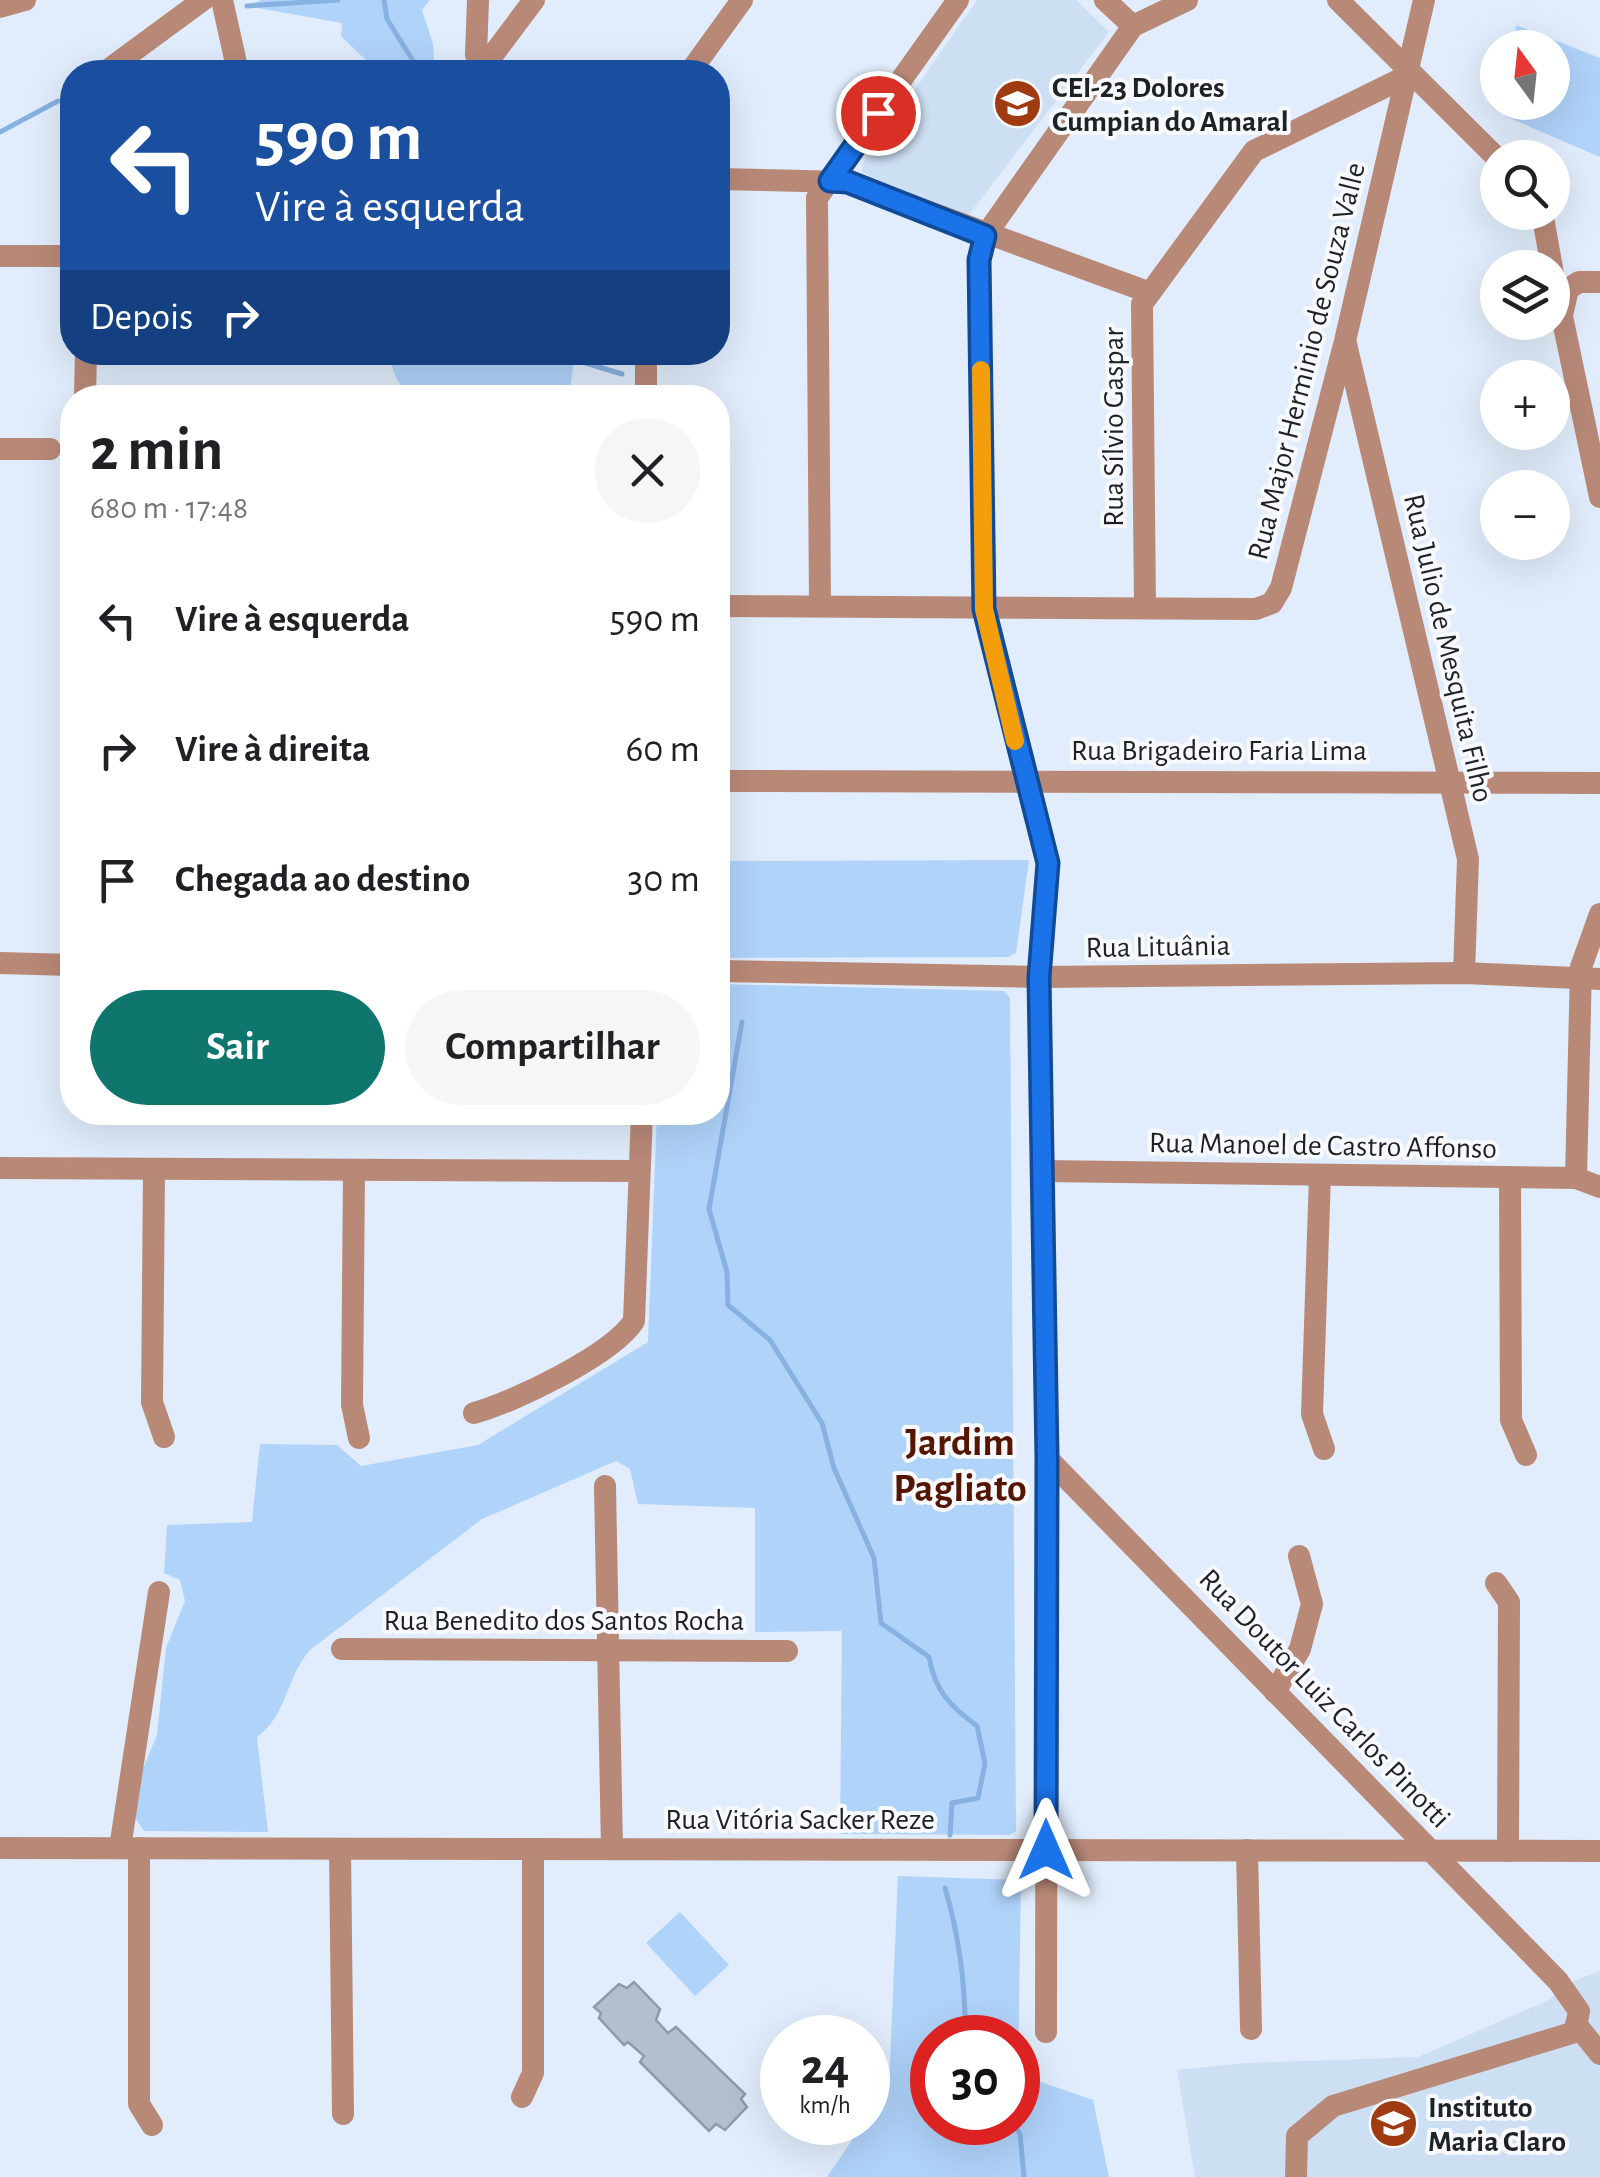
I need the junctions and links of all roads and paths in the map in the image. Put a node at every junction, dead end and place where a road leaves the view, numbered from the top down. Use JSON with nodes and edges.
{"nodes":[{"id":1,"x":26,"y":0,"type":"edge"},
{"id":2,"x":202,"y":0,"type":"edge"},
{"id":3,"x":222,"y":0,"type":"edge"},
{"id":4,"x":478,"y":0,"type":"edge"},
{"id":5,"x":534,"y":0,"type":"edge"},
{"id":6,"x":742,"y":0,"type":"edge"},
{"id":7,"x":958,"y":0,"type":"edge"},
{"id":8,"x":1105,"y":0,"type":"edge"},
{"id":9,"x":1187,"y":0,"type":"edge"},
{"id":10,"x":1338,"y":0,"type":"edge"},
{"id":11,"x":1424,"y":0,"type":"edge"},
{"id":12,"x":0,"y":7,"type":"edge"},
{"id":13,"x":1133,"y":26,"type":"junction"},
{"id":14,"x":121,"y":60,"type":"edge"},
{"id":15,"x":235,"y":60,"type":"edge"},
{"id":16,"x":478,"y":60,"type":"edge"},
{"id":17,"x":492,"y":60,"type":"edge"},
{"id":18,"x":699,"y":60,"type":"edge"},
{"id":19,"x":1406,"y":73,"type":"junction"},
{"id":20,"x":1480,"y":142,"type":"edge"},
{"id":21,"x":730,"y":179,"type":"edge"},
{"id":22,"x":830,"y":181,"type":"junction"},
{"id":23,"x":985,"y":236,"type":"junction"},
{"id":24,"x":0,"y":256,"type":"edge"},
{"id":25,"x":60,"y":256,"type":"edge"},
{"id":26,"x":1570,"y":272,"type":"edge"},
{"id":27,"x":1600,"y":281,"type":"edge"},
{"id":28,"x":1570,"y":288,"type":"edge"},
{"id":29,"x":1148,"y":292,"type":"junction"},
{"id":30,"x":1345,"y":340,"type":"junction"},
{"id":31,"x":1566,"y":340,"type":"edge"},
{"id":32,"x":1362,"y":412,"type":"junction"},
{"id":33,"x":1325,"y":416,"type":"junction"},
{"id":34,"x":50,"y":449,"type":"dead end"},
{"id":35,"x":0,"y":450,"type":"edge"},
{"id":36,"x":1600,"y":497,"type":"edge"},
{"id":37,"x":730,"y":606,"type":"edge"},
{"id":38,"x":820,"y":606,"type":"junction"},
{"id":39,"x":1145,"y":608,"type":"junction"},
{"id":40,"x":984,"y":609,"type":"junction"},
{"id":41,"x":1024,"y":780,"type":"junction"},
{"id":42,"x":730,"y":781,"type":"edge"},
{"id":43,"x":1450,"y":781,"type":"junction"},
{"id":44,"x":1600,"y":784,"type":"edge"},
{"id":45,"x":1600,"y":914,"type":"edge"},
{"id":46,"x":0,"y":963,"type":"edge"},
{"id":47,"x":60,"y":964,"type":"edge"},
{"id":48,"x":730,"y":972,"type":"edge"},
{"id":49,"x":1464,"y":973,"type":"junction"},
{"id":50,"x":1039,"y":977,"type":"junction"},
{"id":51,"x":1590,"y":978,"type":"edge"},
{"id":52,"x":641,"y":1125,"type":"edge"},
{"id":53,"x":0,"y":1168,"type":"edge"},
{"id":54,"x":354,"y":1170,"type":"junction"},
{"id":55,"x":154,"y":1171,"type":"junction"},
{"id":56,"x":638,"y":1171,"type":"junction"},
{"id":57,"x":1043,"y":1171,"type":"junction"},
{"id":58,"x":1320,"y":1175,"type":"junction"},
{"id":59,"x":1510,"y":1177,"type":"junction"},
{"id":60,"x":1576,"y":1178,"type":"junction"},
{"id":61,"x":1600,"y":1187,"type":"edge"},
{"id":62,"x":474,"y":1413,"type":"dead end"},
{"id":63,"x":164,"y":1437,"type":"dead end"},
{"id":64,"x":359,"y":1438,"type":"dead end"},
{"id":65,"x":1324,"y":1449,"type":"dead end"},
{"id":66,"x":1526,"y":1455,"type":"dead end"},
{"id":67,"x":1047,"y":1458,"type":"junction"},
{"id":68,"x":605,"y":1486,"type":"dead end"},
{"id":69,"x":1299,"y":1556,"type":"dead end"},
{"id":70,"x":1496,"y":1583,"type":"dead end"},
{"id":71,"x":159,"y":1592,"type":"dead end"},
{"id":72,"x":342,"y":1649,"type":"dead end"},
{"id":73,"x":608,"y":1650,"type":"junction"},
{"id":74,"x":787,"y":1651,"type":"dead end"},
{"id":75,"x":1275,"y":1692,"type":"junction"},
{"id":76,"x":0,"y":1848,"type":"edge"},
{"id":77,"x":129,"y":1848,"type":"junction"},
{"id":78,"x":340,"y":1848,"type":"junction"},
{"id":79,"x":533,"y":1849,"type":"junction"},
{"id":80,"x":612,"y":1849,"type":"junction"},
{"id":81,"x":1046,"y":1850,"type":"junction"},
{"id":82,"x":1247,"y":1850,"type":"junction"},
{"id":83,"x":1432,"y":1850,"type":"junction"},
{"id":84,"x":1508,"y":1851,"type":"junction"},
{"id":85,"x":1600,"y":1851,"type":"edge"},
{"id":86,"x":1576,"y":2024,"type":"junction"},
{"id":87,"x":1252,"y":2029,"type":"dead end"},
{"id":88,"x":1046,"y":2032,"type":"dead end"},
{"id":89,"x":1600,"y":2054,"type":"edge"},
{"id":90,"x":522,"y":2096,"type":"dead end"},
{"id":91,"x":342,"y":2114,"type":"dead end"},
{"id":92,"x":152,"y":2125,"type":"dead end"},
{"id":93,"x":1296,"y":2177,"type":"edge"}],
"edges":[{"from":1,"to":12,"type":"street"},
{"from":2,"to":14,"type":"street"},
{"from":3,"to":15,"type":"street"},
{"from":4,"to":16,"type":"street"},
{"from":5,"to":17,"type":"street"},
{"from":6,"to":18,"type":"street"},
{"from":7,"to":22,"type":"street"},
{"from":8,"to":13,"type":"street"},
{"from":9,"to":13,"type":"street"},
{"from":10,"to":19,"type":"street"},
{"from":11,"to":19,"type":"street","name":"Rua Major Herminio de Souza Valle"},
{"from":13,"to":23,"type":"street"},
{"from":19,"to":20,"type":"street"},
{"from":19,"to":29,"type":"street","name":"Rua Sílvio Gaspar"},
{"from":19,"to":30,"type":"street","name":"Rua Major Herminio de Souza Valle"},
{"from":21,"to":22,"type":"street"},
{"from":22,"to":23,"type":"street"},
{"from":22,"to":38,"type":"street"},
{"from":23,"to":29,"type":"street"},
{"from":23,"to":40,"type":"street"},
{"from":24,"to":25,"type":"street"},
{"from":26,"to":27,"type":"street"},
{"from":27,"to":28,"type":"street"},
{"from":29,"to":39,"type":"street","name":"Rua Sílvio Gaspar"},
{"from":30,"to":32,"type":"street","name":"Rua Julio de Mesquita Filho"},
{"from":30,"to":33,"type":"street","name":"Rua Major Herminio de Souza Valle"},
{"from":31,"to":36,"type":"street"},
{"from":32,"to":33,"type":"street"},
{"from":32,"to":43,"type":"street","name":"Rua Julio de Mesquita Filho"},
{"from":33,"to":39,"type":"street","name":"Rua Major Herminio de Souza Valle"},
{"from":34,"to":35,"type":"street"},
{"from":37,"to":38,"type":"street","name":"Rua Major Herminio de Souza Valle"},
{"from":38,"to":40,"type":"street","name":"Rua Major Herminio de Souza Valle"},
{"from":39,"to":40,"type":"street","name":"Rua Major Herminio de Souza Valle"},
{"from":40,"to":41,"type":"street"},
{"from":41,"to":42,"type":"street","name":"Rua Brigadeiro Faria Lima"},
{"from":41,"to":43,"type":"street","name":"Rua Brigadeiro Faria Lima"},
{"from":41,"to":50,"type":"street"},
{"from":43,"to":44,"type":"street","name":"Rua Brigadeiro Faria Lima"},
{"from":43,"to":49,"type":"street","name":"Rua Julio de Mesquita Filho"},
{"from":45,"to":51,"type":"street"},
{"from":46,"to":47,"type":"street"},
{"from":48,"to":50,"type":"street","name":"Rua Lituânia"},
{"from":49,"to":50,"type":"street","name":"Rua Lituânia"},
{"from":49,"to":51,"type":"street","name":"Rua Lituânia"},
{"from":50,"to":57,"type":"street"},
{"from":51,"to":60,"type":"street"},
{"from":52,"to":56,"type":"street"},
{"from":53,"to":55,"type":"street"},
{"from":54,"to":55,"type":"street"},
{"from":54,"to":56,"type":"street"},
{"from":54,"to":64,"type":"street"},
{"from":55,"to":63,"type":"street"},
{"from":56,"to":62,"type":"street"},
{"from":57,"to":58,"type":"street","name":"Rua Manoel de Castro Affonso"},
{"from":57,"to":67,"type":"street"},
{"from":58,"to":59,"type":"street","name":"Rua Manoel de Castro Affonso"},
{"from":58,"to":65,"type":"street"},
{"from":59,"to":60,"type":"street","name":"Rua Manoel de Castro Affonso"},
{"from":59,"to":66,"type":"street"},
{"from":60,"to":61,"type":"street","name":"Rua Manoel de Castro Affonso"},
{"from":67,"to":75,"type":"street","name":"Rua Doutor Luiz Carlos Pinotti"},
{"from":67,"to":81,"type":"street"},
{"from":68,"to":73,"type":"street"},
{"from":69,"to":75,"type":"street"},
{"from":70,"to":84,"type":"street"},
{"from":71,"to":77,"type":"street"},
{"from":72,"to":73,"type":"street","name":"Rua Benedito dos Santos Rocha"},
{"from":73,"to":74,"type":"street","name":"Rua Benedito dos Santos Rocha"},
{"from":73,"to":80,"type":"street"},
{"from":75,"to":83,"type":"street","name":"Rua Doutor Luiz Carlos Pinotti"},
{"from":76,"to":77,"type":"street","name":"Rua Vitória Sacker Reze"},
{"from":77,"to":78,"type":"street","name":"Rua Vitória Sacker Reze"},
{"from":77,"to":92,"type":"street"},
{"from":78,"to":79,"type":"street","name":"Rua Vitória Sacker Reze"},
{"from":78,"to":91,"type":"street"},
{"from":79,"to":80,"type":"street","name":"Rua Vitória Sacker Reze"},
{"from":79,"to":90,"type":"street"},
{"from":80,"to":81,"type":"street","name":"Rua Vitória Sacker Reze"},
{"from":81,"to":82,"type":"street","name":"Rua Vitória Sacker Reze"},
{"from":81,"to":88,"type":"street"},
{"from":82,"to":83,"type":"street","name":"Rua Vitória Sacker Reze"},
{"from":82,"to":87,"type":"street"},
{"from":83,"to":84,"type":"street","name":"Rua Vitória Sacker Reze"},
{"from":83,"to":86,"type":"street","name":"Rua Doutor Luiz Carlos Pinotti"},
{"from":84,"to":85,"type":"street","name":"Rua Vitória Sacker Reze"},
{"from":86,"to":89,"type":"street"},
{"from":86,"to":93,"type":"street"}]}
